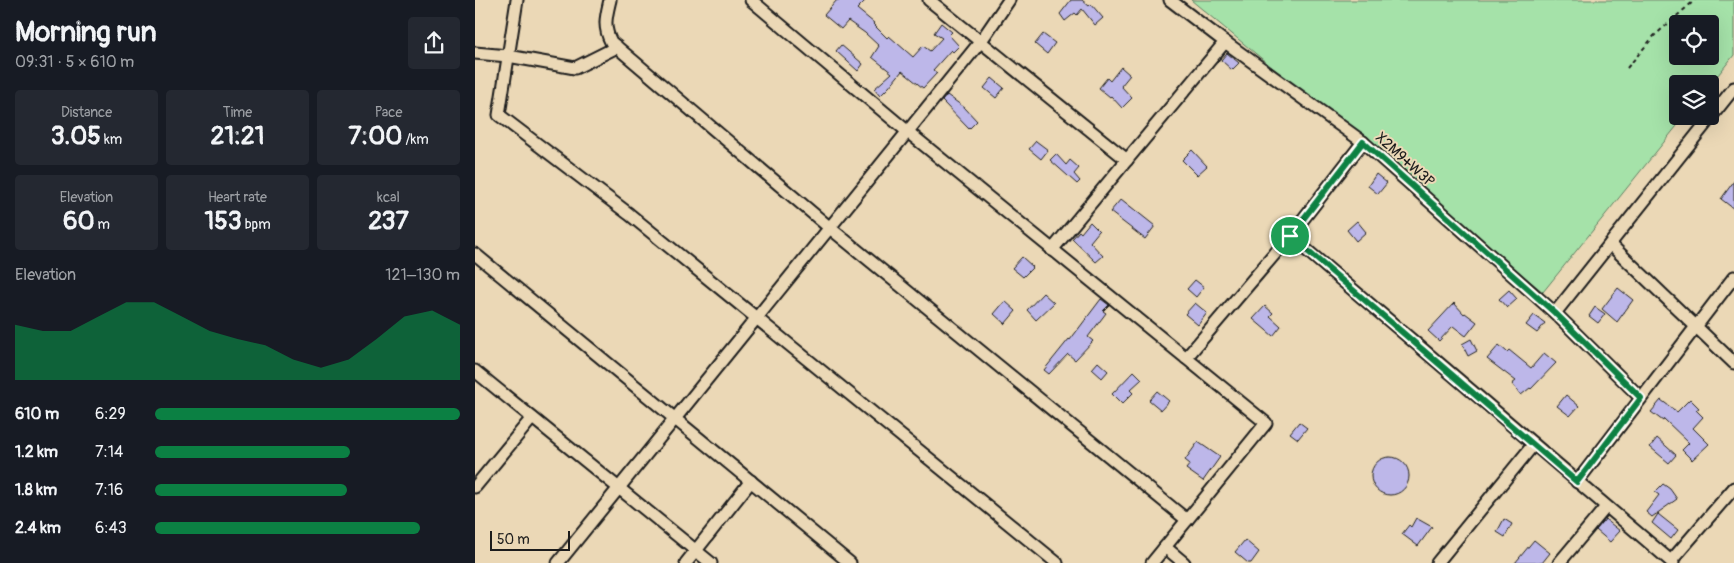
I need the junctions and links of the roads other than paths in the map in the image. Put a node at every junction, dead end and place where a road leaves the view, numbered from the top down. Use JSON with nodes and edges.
{"nodes":[{"id":1,"x":517,"y":0,"type":"edge"},
{"id":2,"x":610,"y":0,"type":"edge"},
{"id":3,"x":751,"y":0,"type":"edge"},
{"id":4,"x":929,"y":0,"type":"edge"},
{"id":5,"x":1009,"y":0,"type":"edge"},
{"id":6,"x":1170,"y":0,"type":"edge"},
{"id":7,"x":981,"y":42,"type":"junction"},
{"id":8,"x":1225,"y":42,"type":"junction"},
{"id":9,"x":617,"y":47,"type":"junction"},
{"id":10,"x":475,"y":53,"type":"edge"},
{"id":11,"x":508,"y":56,"type":"junction"},
{"id":12,"x":1734,"y":88,"type":"edge"},
{"id":13,"x":907,"y":132,"type":"junction"},
{"id":14,"x":1363,"y":142,"type":"junction"},
{"id":15,"x":1127,"y":160,"type":"junction"},
{"id":16,"x":829,"y":228,"type":"junction"},
{"id":17,"x":1290,"y":236,"type":"junction"},
{"id":18,"x":1610,"y":244,"type":"junction"},
{"id":19,"x":1052,"y":250,"type":"junction"},
{"id":20,"x":475,"y":254,"type":"edge"},
{"id":21,"x":1734,"y":277,"type":"edge"},
{"id":22,"x":1555,"y":313,"type":"junction"},
{"id":23,"x":756,"y":318,"type":"junction"},
{"id":24,"x":1696,"y":327,"type":"junction"},
{"id":25,"x":1186,"y":358,"type":"junction"},
{"id":26,"x":1734,"y":363,"type":"edge"},
{"id":27,"x":475,"y":372,"type":"edge"},
{"id":28,"x":1641,"y":398,"type":"junction"},
{"id":29,"x":532,"y":418,"type":"junction"},
{"id":30,"x":675,"y":419,"type":"junction"},
{"id":31,"x":1533,"y":445,"type":"junction"},
{"id":32,"x":751,"y":481,"type":"junction"},
{"id":33,"x":1577,"y":482,"type":"junction"},
{"id":34,"x":475,"y":487,"type":"edge"},
{"id":35,"x":619,"y":488,"type":"junction"},
{"id":36,"x":1734,"y":488,"type":"edge"},
{"id":37,"x":1607,"y":507,"type":"junction"},
{"id":38,"x":1187,"y":520,"type":"junction"},
{"id":39,"x":1165,"y":547,"type":"junction"},
{"id":40,"x":696,"y":550,"type":"junction"},
{"id":41,"x":1672,"y":562,"type":"edge"},
{"id":42,"x":558,"y":563,"type":"edge"},
{"id":43,"x":686,"y":563,"type":"edge"},
{"id":44,"x":711,"y":563,"type":"edge"},
{"id":45,"x":850,"y":563,"type":"edge"},
{"id":46,"x":1057,"y":563,"type":"edge"},
{"id":47,"x":1152,"y":563,"type":"edge"},
{"id":48,"x":1184,"y":563,"type":"edge"},
{"id":49,"x":1437,"y":563,"type":"edge"},
{"id":50,"x":1559,"y":563,"type":"edge"}],
"edges":[{"from":1,"to":11,"type":"street"},
{"from":2,"to":9,"type":"street"},
{"from":3,"to":13,"type":"street"},
{"from":4,"to":7,"type":"street"},
{"from":5,"to":7,"type":"street"},
{"from":6,"to":8,"type":"street","name":"X2M9+W3P"},
{"from":7,"to":13,"type":"street"},
{"from":7,"to":15,"type":"street"},
{"from":8,"to":14,"type":"street","name":"X2M9+W3P"},
{"from":8,"to":15,"type":"street"},
{"from":9,"to":11,"type":"street"},
{"from":9,"to":16,"type":"street"},
{"from":10,"to":11,"type":"street"},
{"from":11,"to":23,"type":"street"},
{"from":12,"to":18,"type":"street"},
{"from":13,"to":16,"type":"street"},
{"from":13,"to":19,"type":"street"},
{"from":14,"to":17,"type":"street"},
{"from":14,"to":22,"type":"street","name":"X2M9+W3P"},
{"from":15,"to":19,"type":"street"},
{"from":16,"to":23,"type":"street"},
{"from":16,"to":38,"type":"street"},
{"from":17,"to":25,"type":"street"},
{"from":17,"to":31,"type":"street"},
{"from":18,"to":22,"type":"street"},
{"from":18,"to":24,"type":"street"},
{"from":19,"to":25,"type":"street"},
{"from":20,"to":30,"type":"street"},
{"from":21,"to":24,"type":"street"},
{"from":22,"to":28,"type":"street","name":"X2M9+W3P"},
{"from":23,"to":30,"type":"street"},
{"from":23,"to":46,"type":"street"},
{"from":24,"to":26,"type":"street"},
{"from":24,"to":28,"type":"street"},
{"from":25,"to":38,"type":"street"},
{"from":27,"to":29,"type":"street"},
{"from":28,"to":33,"type":"street"},
{"from":29,"to":34,"type":"street"},
{"from":29,"to":35,"type":"street"},
{"from":30,"to":32,"type":"street"},
{"from":30,"to":35,"type":"street"},
{"from":31,"to":33,"type":"street"},
{"from":31,"to":49,"type":"street"},
{"from":32,"to":40,"type":"street"},
{"from":32,"to":45,"type":"street"},
{"from":33,"to":37,"type":"street"},
{"from":35,"to":40,"type":"street"},
{"from":35,"to":42,"type":"street"},
{"from":36,"to":41,"type":"street"},
{"from":37,"to":41,"type":"street"},
{"from":37,"to":50,"type":"street"},
{"from":38,"to":39,"type":"street"},
{"from":39,"to":47,"type":"street"},
{"from":39,"to":48,"type":"street"},
{"from":40,"to":43,"type":"street"},
{"from":40,"to":44,"type":"street"}]}
